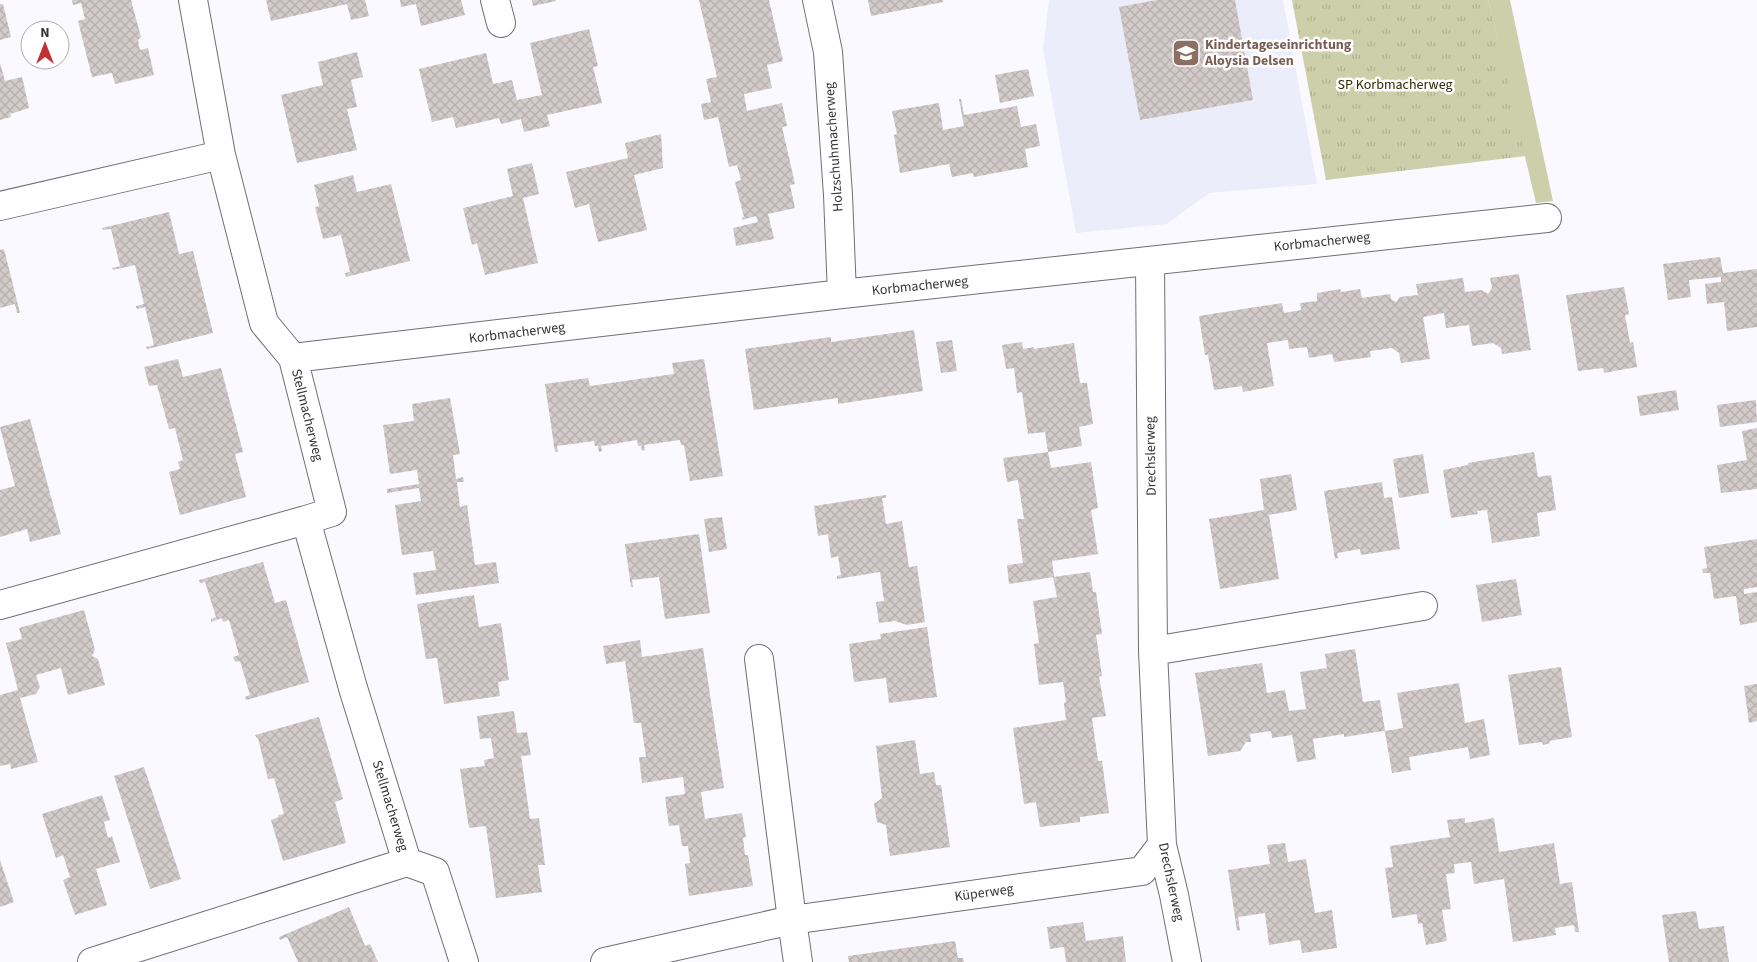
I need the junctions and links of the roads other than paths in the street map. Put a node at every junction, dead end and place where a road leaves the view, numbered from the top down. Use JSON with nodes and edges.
{"nodes":[{"id":1,"x":193,"y":0,"type":"edge"},
{"id":2,"x":817,"y":0,"type":"edge"},
{"id":3,"x":221,"y":155,"type":"junction"},
{"id":4,"x":0,"y":206,"type":"edge"},
{"id":5,"x":1547,"y":218,"type":"dead end"},
{"id":6,"x":1150,"y":261,"type":"junction"},
{"id":7,"x":842,"y":294,"type":"junction"},
{"id":8,"x":293,"y":358,"type":"junction"},
{"id":9,"x":306,"y":520,"type":"junction"},
{"id":10,"x":0,"y":606,"type":"edge"},
{"id":11,"x":1423,"y":606,"type":"dead end"},
{"id":12,"x":1153,"y":651,"type":"junction"},
{"id":13,"x":759,"y":659,"type":"dead end"},
{"id":14,"x":1162,"y":844,"type":"junction"},
{"id":15,"x":407,"y":862,"type":"junction"},
{"id":16,"x":792,"y":920,"type":"junction"},
{"id":17,"x":92,"y":962,"type":"edge"},
{"id":18,"x":464,"y":962,"type":"edge"},
{"id":19,"x":605,"y":962,"type":"edge"},
{"id":20,"x":798,"y":962,"type":"edge"},
{"id":21,"x":1187,"y":962,"type":"edge"}],
"edges":[{"from":1,"to":3,"type":"street","name":"Stellmacherweg"},
{"from":2,"to":7,"type":"street","name":"Holzschuhmacherweg"},
{"from":3,"to":4,"type":"street"},
{"from":3,"to":8,"type":"street","name":"Stellmacherweg"},
{"from":5,"to":6,"type":"street","name":"Korbmacherweg"},
{"from":6,"to":7,"type":"street","name":"Korbmacherweg"},
{"from":6,"to":12,"type":"street","name":"Drechslerweg"},
{"from":7,"to":8,"type":"street","name":"Korbmacherweg"},
{"from":8,"to":9,"type":"street","name":"Stellmacherweg"},
{"from":9,"to":10,"type":"street","name":"Stellmacherweg"},
{"from":9,"to":15,"type":"street","name":"Stellmacherweg"},
{"from":11,"to":12,"type":"street"},
{"from":12,"to":14,"type":"street","name":"Drechslerweg"},
{"from":13,"to":16,"type":"street"},
{"from":14,"to":16,"type":"street","name":"Küperweg"},
{"from":14,"to":21,"type":"street","name":"Drechslerweg"},
{"from":15,"to":17,"type":"street","name":"Stellmacherweg"},
{"from":15,"to":18,"type":"street","name":"Stellmacherweg"},
{"from":16,"to":19,"type":"street","name":"Küperweg"},
{"from":16,"to":20,"type":"street"}]}
